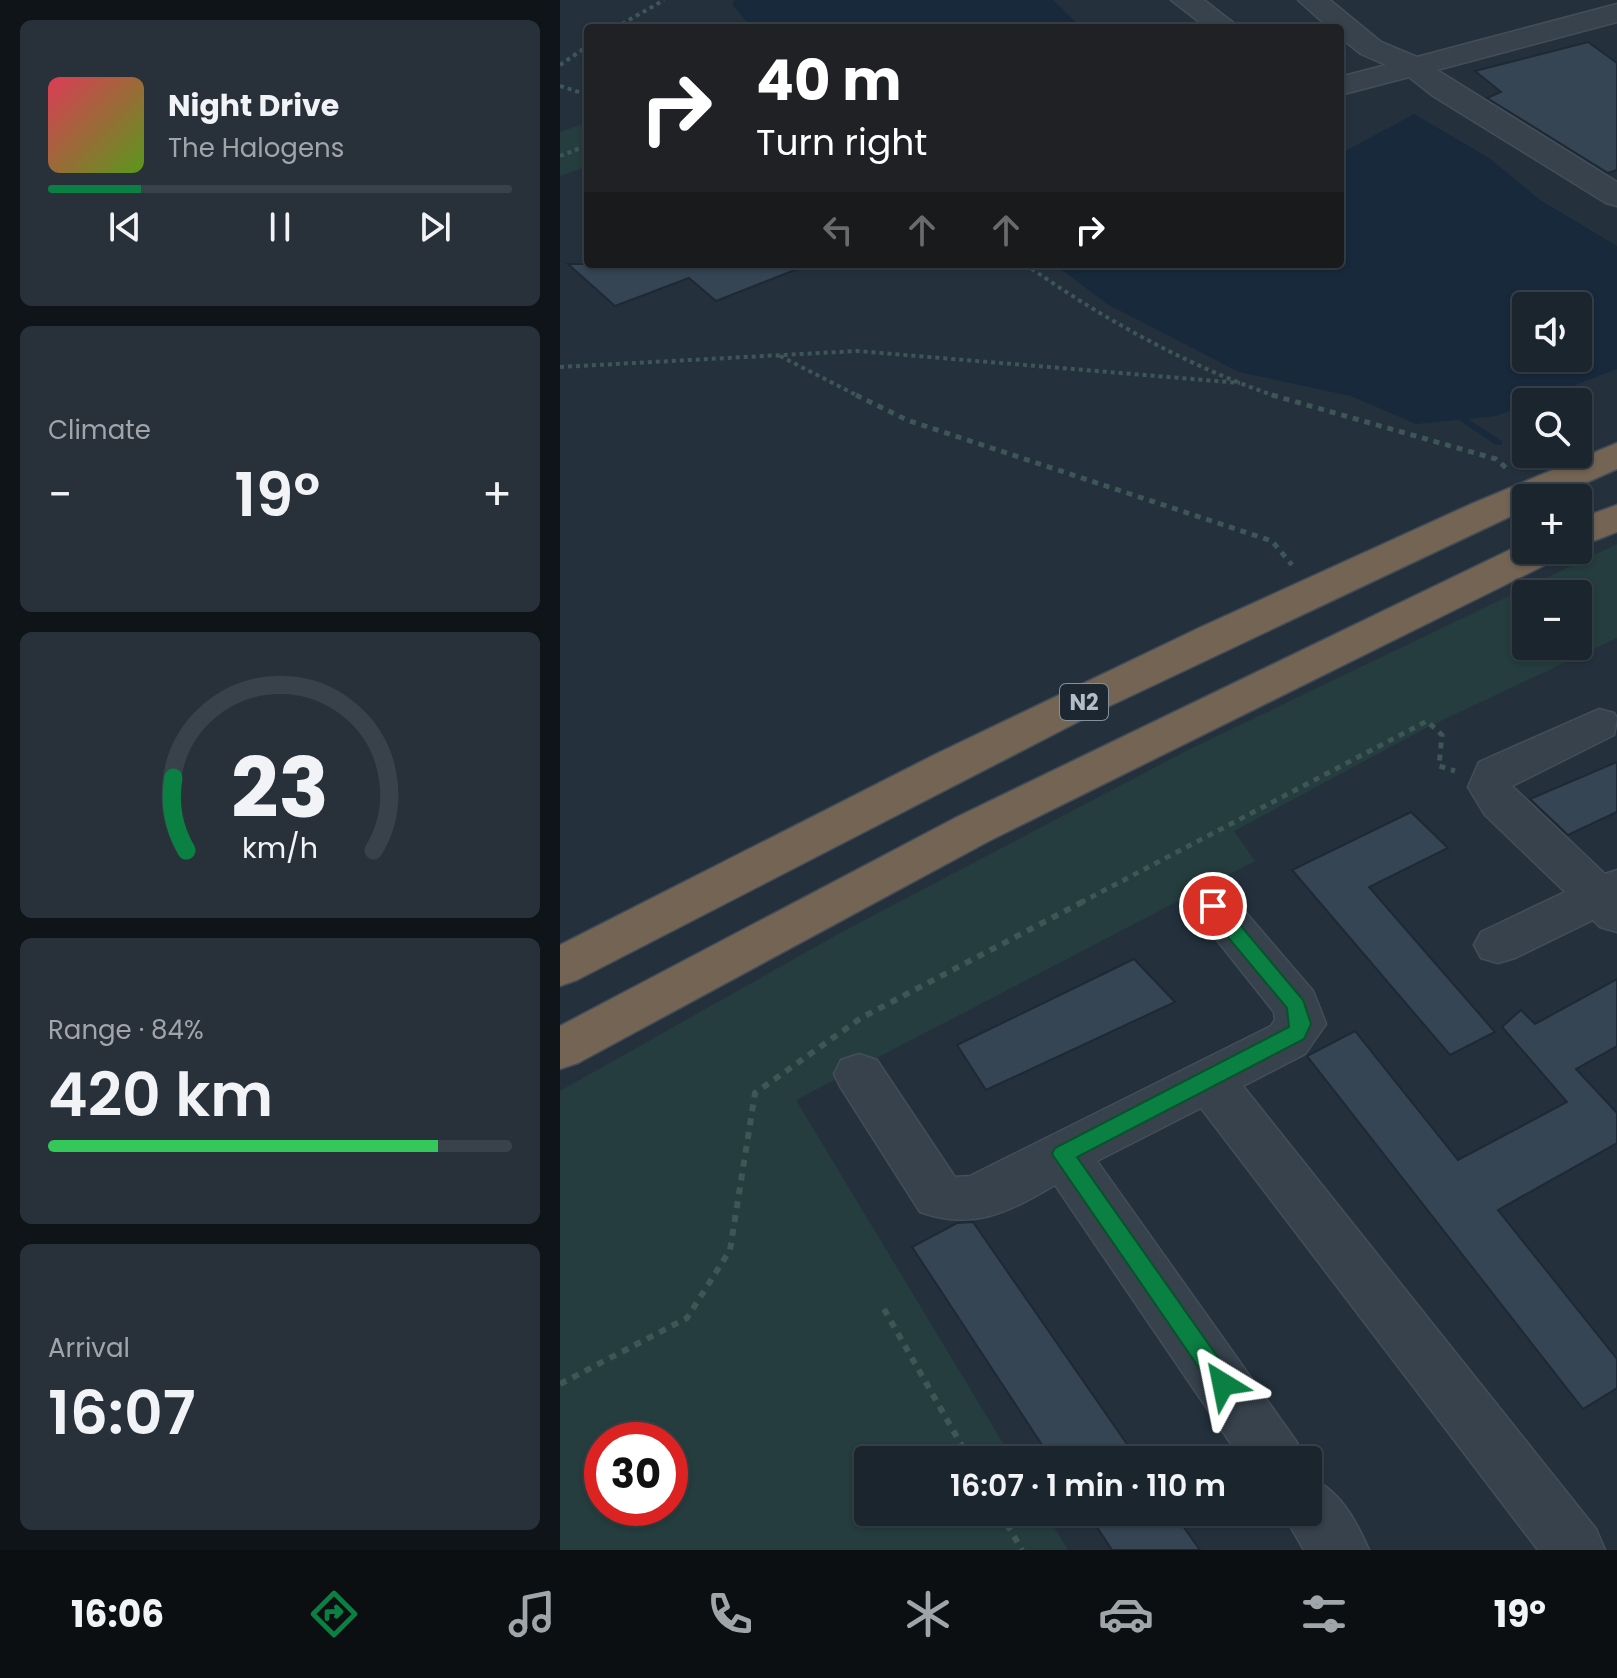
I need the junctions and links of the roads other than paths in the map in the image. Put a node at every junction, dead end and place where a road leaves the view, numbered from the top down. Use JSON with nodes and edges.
{"nodes":[{"id":1,"x":1185,"y":0,"type":"edge"},
{"id":2,"x":1312,"y":0,"type":"edge"},
{"id":3,"x":1605,"y":16,"type":"edge"},
{"id":4,"x":1220,"y":24,"type":"edge"},
{"id":5,"x":1342,"y":24,"type":"edge"},
{"id":6,"x":1344,"y":26,"type":"edge"},
{"id":7,"x":1617,"y":37,"type":"edge"},
{"id":8,"x":1412,"y":65,"type":"junction"},
{"id":9,"x":1344,"y":85,"type":"edge"},
{"id":10,"x":1617,"y":196,"type":"edge"},
{"id":11,"x":1617,"y":455,"type":"edge"},
{"id":12,"x":1617,"y":517,"type":"edge"},
{"id":13,"x":1592,"y":528,"type":"edge"},
{"id":14,"x":1514,"y":564,"type":"edge"},
{"id":15,"x":1599,"y":724,"type":"dead end"},
{"id":16,"x":1611,"y":900,"type":"edge"},
{"id":17,"x":1213,"y":906,"type":"dead end"},
{"id":18,"x":1498,"y":945,"type":"dead end"},
{"id":19,"x":560,"y":967,"type":"edge"},
{"id":20,"x":560,"y":1049,"type":"edge"},
{"id":21,"x":859,"y":1074,"type":"dead end"},
{"id":22,"x":1209,"y":1080,"type":"junction"},
{"id":23,"x":1063,"y":1154,"type":"junction"},
{"id":24,"x":1266,"y":1446,"type":"edge"},
{"id":25,"x":1322,"y":1525,"type":"edge"},
{"id":26,"x":1339,"y":1550,"type":"edge"},
{"id":27,"x":1575,"y":1550,"type":"edge"}],
"edges":[{"from":1,"to":4,"type":"street"},
{"from":2,"to":5,"type":"street"},
{"from":3,"to":7,"type":"street"},
{"from":3,"to":8,"type":"street"},
{"from":6,"to":8,"type":"street"},
{"from":8,"to":9,"type":"street"},
{"from":8,"to":10,"type":"street"},
{"from":11,"to":19,"type":"highway","number":"N2"},
{"from":12,"to":13,"type":"highway"},
{"from":14,"to":20,"type":"highway"},
{"from":15,"to":16,"type":"street"},
{"from":16,"to":18,"type":"street"},
{"from":17,"to":22,"type":"street"},
{"from":21,"to":23,"type":"street"},
{"from":22,"to":23,"type":"street"},
{"from":22,"to":27,"type":"street"},
{"from":23,"to":24,"type":"street"},
{"from":25,"to":26,"type":"street"}]}
